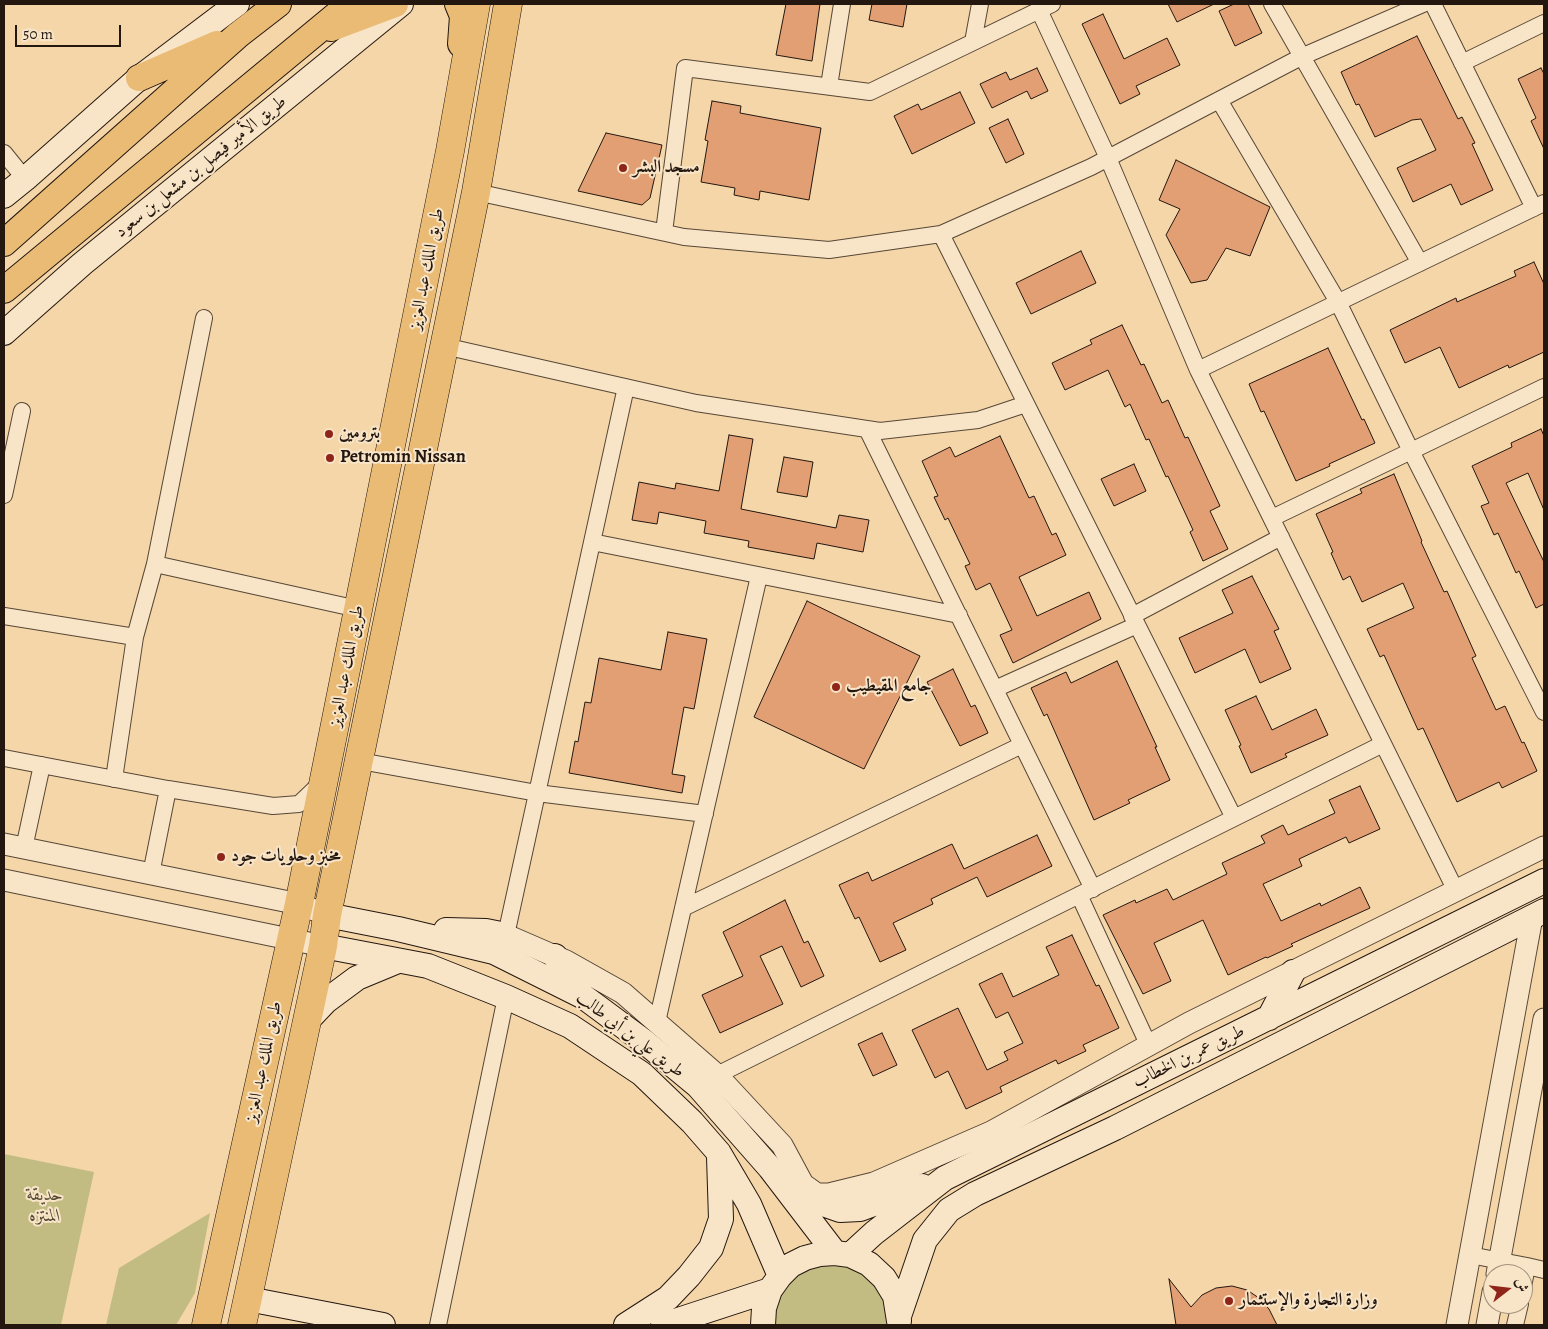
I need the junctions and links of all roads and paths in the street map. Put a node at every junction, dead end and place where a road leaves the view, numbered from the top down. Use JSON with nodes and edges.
{"nodes":[{"id":1,"x":237,"y":4,"type":"edge"},
{"id":2,"x":278,"y":4,"type":"edge"},
{"id":3,"x":350,"y":4,"type":"edge"},
{"id":4,"x":394,"y":4,"type":"edge"},
{"id":5,"x":402,"y":4,"type":"edge"},
{"id":6,"x":458,"y":4,"type":"edge"},
{"id":7,"x":476,"y":4,"type":"edge"},
{"id":8,"x":508,"y":4,"type":"edge"},
{"id":9,"x":518,"y":4,"type":"edge"},
{"id":10,"x":842,"y":4,"type":"edge"},
{"id":11,"x":980,"y":4,"type":"edge"},
{"id":12,"x":1272,"y":4,"type":"edge"},
{"id":13,"x":1423,"y":4,"type":"edge"},
{"id":14,"x":1433,"y":4,"type":"edge"},
{"id":15,"x":1046,"y":7,"type":"edge"},
{"id":16,"x":1544,"y":22,"type":"edge"},
{"id":17,"x":314,"y":34,"type":"junction"},
{"id":18,"x":238,"y":35,"type":"junction"},
{"id":19,"x":973,"y":42,"type":"junction"},
{"id":20,"x":499,"y":51,"type":"junction"},
{"id":21,"x":1301,"y":57,"type":"junction"},
{"id":22,"x":1462,"y":63,"type":"junction"},
{"id":23,"x":139,"y":78,"type":"junction"},
{"id":24,"x":829,"y":86,"type":"junction"},
{"id":25,"x":1219,"y":100,"type":"junction"},
{"id":26,"x":450,"y":151,"type":"junction"},
{"id":27,"x":4,"y":153,"type":"edge"},
{"id":28,"x":1108,"y":158,"type":"junction"},
{"id":29,"x":25,"y":180,"type":"junction"},
{"id":30,"x":476,"y":192,"type":"junction"},
{"id":31,"x":4,"y":196,"type":"edge"},
{"id":32,"x":1539,"y":205,"type":"edge"},
{"id":33,"x":664,"y":232,"type":"junction"},
{"id":34,"x":941,"y":234,"type":"junction"},
{"id":35,"x":4,"y":243,"type":"edge"},
{"id":36,"x":1420,"y":263,"type":"junction"},
{"id":37,"x":8,"y":288,"type":"edge"},
{"id":38,"x":1338,"y":302,"type":"junction"},
{"id":39,"x":204,"y":318,"type":"dead end"},
{"id":40,"x":4,"y":333,"type":"edge"},
{"id":41,"x":444,"y":346,"type":"junction"},
{"id":42,"x":1198,"y":370,"type":"junction"},
{"id":43,"x":626,"y":387,"type":"junction"},
{"id":44,"x":1544,"y":387,"type":"edge"},
{"id":45,"x":1026,"y":404,"type":"junction"},
{"id":46,"x":22,"y":411,"type":"dead end"},
{"id":47,"x":867,"y":429,"type":"junction"},
{"id":48,"x":1411,"y":451,"type":"junction"},
{"id":49,"x":4,"y":495,"type":"edge"},
{"id":50,"x":1272,"y":518,"type":"junction"},
{"id":51,"x":1281,"y":537,"type":"junction"},
{"id":52,"x":592,"y":542,"type":"junction"},
{"id":53,"x":155,"y":564,"type":"junction"},
{"id":54,"x":760,"y":576,"type":"junction"},
{"id":55,"x":358,"y":609,"type":"junction"},
{"id":56,"x":959,"y":615,"type":"junction"},
{"id":57,"x":4,"y":616,"type":"edge"},
{"id":58,"x":1135,"y":620,"type":"junction"},
{"id":59,"x":135,"y":637,"type":"junction"},
{"id":60,"x":995,"y":689,"type":"junction"},
{"id":61,"x":1544,"y":712,"type":"edge"},
{"id":62,"x":1383,"y":744,"type":"junction"},
{"id":63,"x":1022,"y":745,"type":"junction"},
{"id":64,"x":4,"y":758,"type":"edge"},
{"id":65,"x":360,"y":762,"type":"junction"},
{"id":66,"x":42,"y":765,"type":"junction"},
{"id":67,"x":114,"y":779,"type":"junction"},
{"id":68,"x":324,"y":781,"type":"junction"},
{"id":69,"x":168,"y":789,"type":"junction"},
{"id":70,"x":537,"y":793,"type":"junction"},
{"id":71,"x":705,"y":814,"type":"junction"},
{"id":72,"x":1234,"y":818,"type":"junction"},
{"id":73,"x":14,"y":846,"type":"edge"},
{"id":74,"x":1544,"y":847,"type":"edge"},
{"id":75,"x":151,"y":874,"type":"junction"},
{"id":76,"x":4,"y":880,"type":"edge"},
{"id":77,"x":1544,"y":882,"type":"edge"},
{"id":78,"x":1456,"y":891,"type":"junction"},
{"id":79,"x":1086,"y":892,"type":"junction"},
{"id":80,"x":299,"y":904,"type":"junction"},
{"id":81,"x":683,"y":908,"type":"junction"},
{"id":82,"x":1538,"y":914,"type":"edge"},
{"id":83,"x":327,"y":915,"type":"junction"},
{"id":84,"x":398,"y":929,"type":"junction"},
{"id":85,"x":506,"y":935,"type":"junction"},
{"id":86,"x":290,"y":940,"type":"junction"},
{"id":87,"x":323,"y":946,"type":"junction"},
{"id":88,"x":555,"y":956,"type":"junction"},
{"id":89,"x":398,"y":960,"type":"junction"},
{"id":90,"x":1293,"y":972,"type":"junction"},
{"id":91,"x":506,"y":996,"type":"junction"},
{"id":92,"x":584,"y":997,"type":"junction"},
{"id":93,"x":1269,"y":1018,"type":"junction"},
{"id":94,"x":1544,"y":1019,"type":"edge"},
{"id":95,"x":307,"y":1021,"type":"junction"},
{"id":96,"x":657,"y":1022,"type":"junction"},
{"id":97,"x":1148,"y":1044,"type":"junction"},
{"id":98,"x":708,"y":1080,"type":"junction"},
{"id":99,"x":719,"y":1153,"type":"junction"},
{"id":100,"x":770,"y":1168,"type":"junction"},
{"id":101,"x":945,"y":1178,"type":"junction"},
{"id":102,"x":803,"y":1184,"type":"joint"},
{"id":103,"x":843,"y":1254,"type":"junction"},
{"id":104,"x":1470,"y":1254,"type":"junction"},
{"id":105,"x":1492,"y":1264,"type":"edge"},
{"id":106,"x":1499,"y":1264,"type":"edge"},
{"id":107,"x":775,"y":1283,"type":"junction"},
{"id":108,"x":248,"y":1299,"type":"junction"},
{"id":109,"x":899,"y":1321,"type":"edge"},
{"id":110,"x":206,"y":1325,"type":"edge"},
{"id":111,"x":242,"y":1325,"type":"edge"},
{"id":112,"x":383,"y":1325,"type":"edge"},
{"id":113,"x":438,"y":1325,"type":"edge"},
{"id":114,"x":626,"y":1325,"type":"edge"},
{"id":115,"x":663,"y":1325,"type":"edge"},
{"id":116,"x":763,"y":1325,"type":"edge"},
{"id":117,"x":1457,"y":1325,"type":"edge"}],
"edges":[{"from":1,"to":23,"type":"main road"},
{"from":2,"to":18,"type":"main road"},
{"from":3,"to":17,"type":"main road","name":"طريق الأمير فيصل بن مشعل بن سعود"},
{"from":4,"to":17,"type":"main road"},
{"from":5,"to":40,"type":"main road","name":"طريق الأمير فيصل بن مشعل بن سعود"},
{"from":6,"to":26,"type":"main road"},
{"from":7,"to":26,"type":"highway","name":"طريق الملك عبد العزيز"},
{"from":8,"to":20,"type":"highway","name":"طريق الملك عبد العزيز"},
{"from":9,"to":20,"type":"main road"},
{"from":10,"to":24,"type":"street"},
{"from":11,"to":19,"type":"street"},
{"from":12,"to":21,"type":"street"},
{"from":13,"to":21,"type":"street"},
{"from":14,"to":22,"type":"street"},
{"from":15,"to":19,"type":"street"},
{"from":15,"to":28,"type":"street"},
{"from":16,"to":22,"type":"street"},
{"from":17,"to":37,"type":"main road","name":"طريق الأمير فيصل بن مشعل بن سعود"},
{"from":18,"to":23,"type":"main road"},
{"from":18,"to":35,"type":"main road"},
{"from":19,"to":24,"type":"street"},
{"from":20,"to":30,"type":"highway","name":"طريق الملك عبد العزيز"},
{"from":21,"to":25,"type":"street"},
{"from":21,"to":36,"type":"street"},
{"from":22,"to":32,"type":"street"},
{"from":23,"to":29,"type":"main road"},
{"from":24,"to":33,"type":"street"},
{"from":25,"to":28,"type":"street"},
{"from":25,"to":38,"type":"street"},
{"from":26,"to":55,"type":"highway","name":"طريق الملك عبد العزيز"},
{"from":27,"to":29,"type":"street"},
{"from":28,"to":34,"type":"street"},
{"from":28,"to":42,"type":"street"},
{"from":29,"to":31,"type":"main road"},
{"from":30,"to":33,"type":"street"},
{"from":30,"to":41,"type":"highway","name":"طريق الملك عبد العزيز"},
{"from":32,"to":36,"type":"street"},
{"from":33,"to":34,"type":"street"},
{"from":34,"to":45,"type":"street"},
{"from":36,"to":38,"type":"street"},
{"from":38,"to":42,"type":"street"},
{"from":38,"to":48,"type":"street"},
{"from":39,"to":53,"type":"street"},
{"from":41,"to":43,"type":"street"},
{"from":41,"to":65,"type":"highway","name":"طريق الملك عبد العزيز"},
{"from":42,"to":50,"type":"street"},
{"from":43,"to":47,"type":"street"},
{"from":43,"to":52,"type":"street"},
{"from":44,"to":48,"type":"street"},
{"from":45,"to":47,"type":"street"},
{"from":45,"to":58,"type":"street"},
{"from":46,"to":49,"type":"street"},
{"from":47,"to":56,"type":"street"},
{"from":48,"to":50,"type":"street"},
{"from":48,"to":61,"type":"street"},
{"from":50,"to":51,"type":"street"},
{"from":51,"to":58,"type":"street"},
{"from":51,"to":62,"type":"street"},
{"from":52,"to":54,"type":"street"},
{"from":52,"to":70,"type":"street"},
{"from":53,"to":55,"type":"street"},
{"from":53,"to":59,"type":"street"},
{"from":54,"to":56,"type":"street"},
{"from":54,"to":71,"type":"street"},
{"from":55,"to":68,"type":"highway","name":"طريق الملك عبد العزيز"},
{"from":56,"to":60,"type":"street"},
{"from":57,"to":59,"type":"street"},
{"from":58,"to":60,"type":"street"},
{"from":58,"to":72,"type":"street"},
{"from":59,"to":67,"type":"street"},
{"from":60,"to":63,"type":"street"},
{"from":62,"to":72,"type":"street"},
{"from":62,"to":78,"type":"street"},
{"from":63,"to":79,"type":"street"},
{"from":63,"to":81,"type":"street"},
{"from":64,"to":66,"type":"street"},
{"from":65,"to":70,"type":"street"},
{"from":65,"to":83,"type":"highway","name":"طريق الملك عبد العزيز"},
{"from":66,"to":67,"type":"street"},
{"from":66,"to":73,"type":"street"},
{"from":67,"to":69,"type":"street"},
{"from":68,"to":69,"type":"street"},
{"from":68,"to":80,"type":"highway","name":"طريق الملك عبد العزيز"},
{"from":69,"to":75,"type":"street"},
{"from":70,"to":71,"type":"street"},
{"from":70,"to":85,"type":"street"},
{"from":71,"to":81,"type":"street"},
{"from":72,"to":79,"type":"street"},
{"from":73,"to":75,"type":"street"},
{"from":74,"to":78,"type":"street"},
{"from":75,"to":80,"type":"street"},
{"from":76,"to":86,"type":"street"},
{"from":77,"to":93,"type":"main road","name":"طريق عمر بن الخطاب"},
{"from":78,"to":90,"type":"street"},
{"from":79,"to":97,"type":"street"},
{"from":79,"to":98,"type":"street"},
{"from":80,"to":83,"type":"street"},
{"from":80,"to":86,"type":"highway","name":"طريق الملك عبد العزيز"},
{"from":81,"to":96,"type":"street"},
{"from":82,"to":104,"type":"street"},
{"from":82,"to":109,"type":"main road","name":"طريق عمر بن الخطاب"},
{"from":83,"to":84,"type":"main road","name":"طريق علي بن أبي طالب"},
{"from":83,"to":87,"type":"highway","name":"طريق الملك عبد العزيز"},
{"from":84,"to":85,"type":"main road"},
{"from":84,"to":92,"type":"main road","name":"طريق علي بن أبي طالب"},
{"from":85,"to":88,"type":"street"},
{"from":86,"to":87,"type":"street"},
{"from":86,"to":110,"type":"highway","name":"طريق الملك عبد العزيز"},
{"from":87,"to":89,"type":"main road","name":"طريق علي بن أبي طالب"},
{"from":87,"to":95,"type":"highway","name":"طريق الملك عبد العزيز"},
{"from":88,"to":92,"type":"main road"},
{"from":88,"to":96,"type":"street"},
{"from":89,"to":91,"type":"main road","name":"طريق علي بن أبي طالب"},
{"from":89,"to":95,"type":"main road"},
{"from":90,"to":93,"type":"main road"},
{"from":90,"to":97,"type":"street"},
{"from":91,"to":99,"type":"main road","name":"طريق علي بن أبي طالب"},
{"from":91,"to":113,"type":"street"},
{"from":92,"to":98,"type":"main road","name":"طريق علي بن أبي طالب"},
{"from":93,"to":101,"type":"main road","name":"طريق عمر بن الخطاب"},
{"from":94,"to":106,"type":"street"},
{"from":95,"to":108,"type":"highway","name":"طريق الملك عبد العزيز"},
{"from":96,"to":98,"type":"street"},
{"from":97,"to":102,"type":"street"},
{"from":98,"to":100,"type":"main road","name":"طريق علي بن أبي طالب"},
{"from":98,"to":102,"type":"main road"},
{"from":99,"to":107,"type":"main road","name":"طريق علي بن أبي طالب"},
{"from":99,"to":114,"type":"main road"},
{"from":100,"to":101,"type":"main road"},
{"from":100,"to":103,"type":"main road","name":"طريق علي بن أبي طالب"},
{"from":101,"to":103,"type":"main road","name":"طريق عمر بن الخطاب"},
{"from":103,"to":107,"type":"main road"},
{"from":103,"to":109,"type":"main road"},
{"from":104,"to":105,"type":"street"},
{"from":104,"to":117,"type":"street"},
{"from":107,"to":115,"type":"main road"},
{"from":107,"to":116,"type":"main road"},
{"from":108,"to":111,"type":"highway","name":"طريق الملك عبد العزيز"},
{"from":108,"to":112,"type":"main road"}]}
